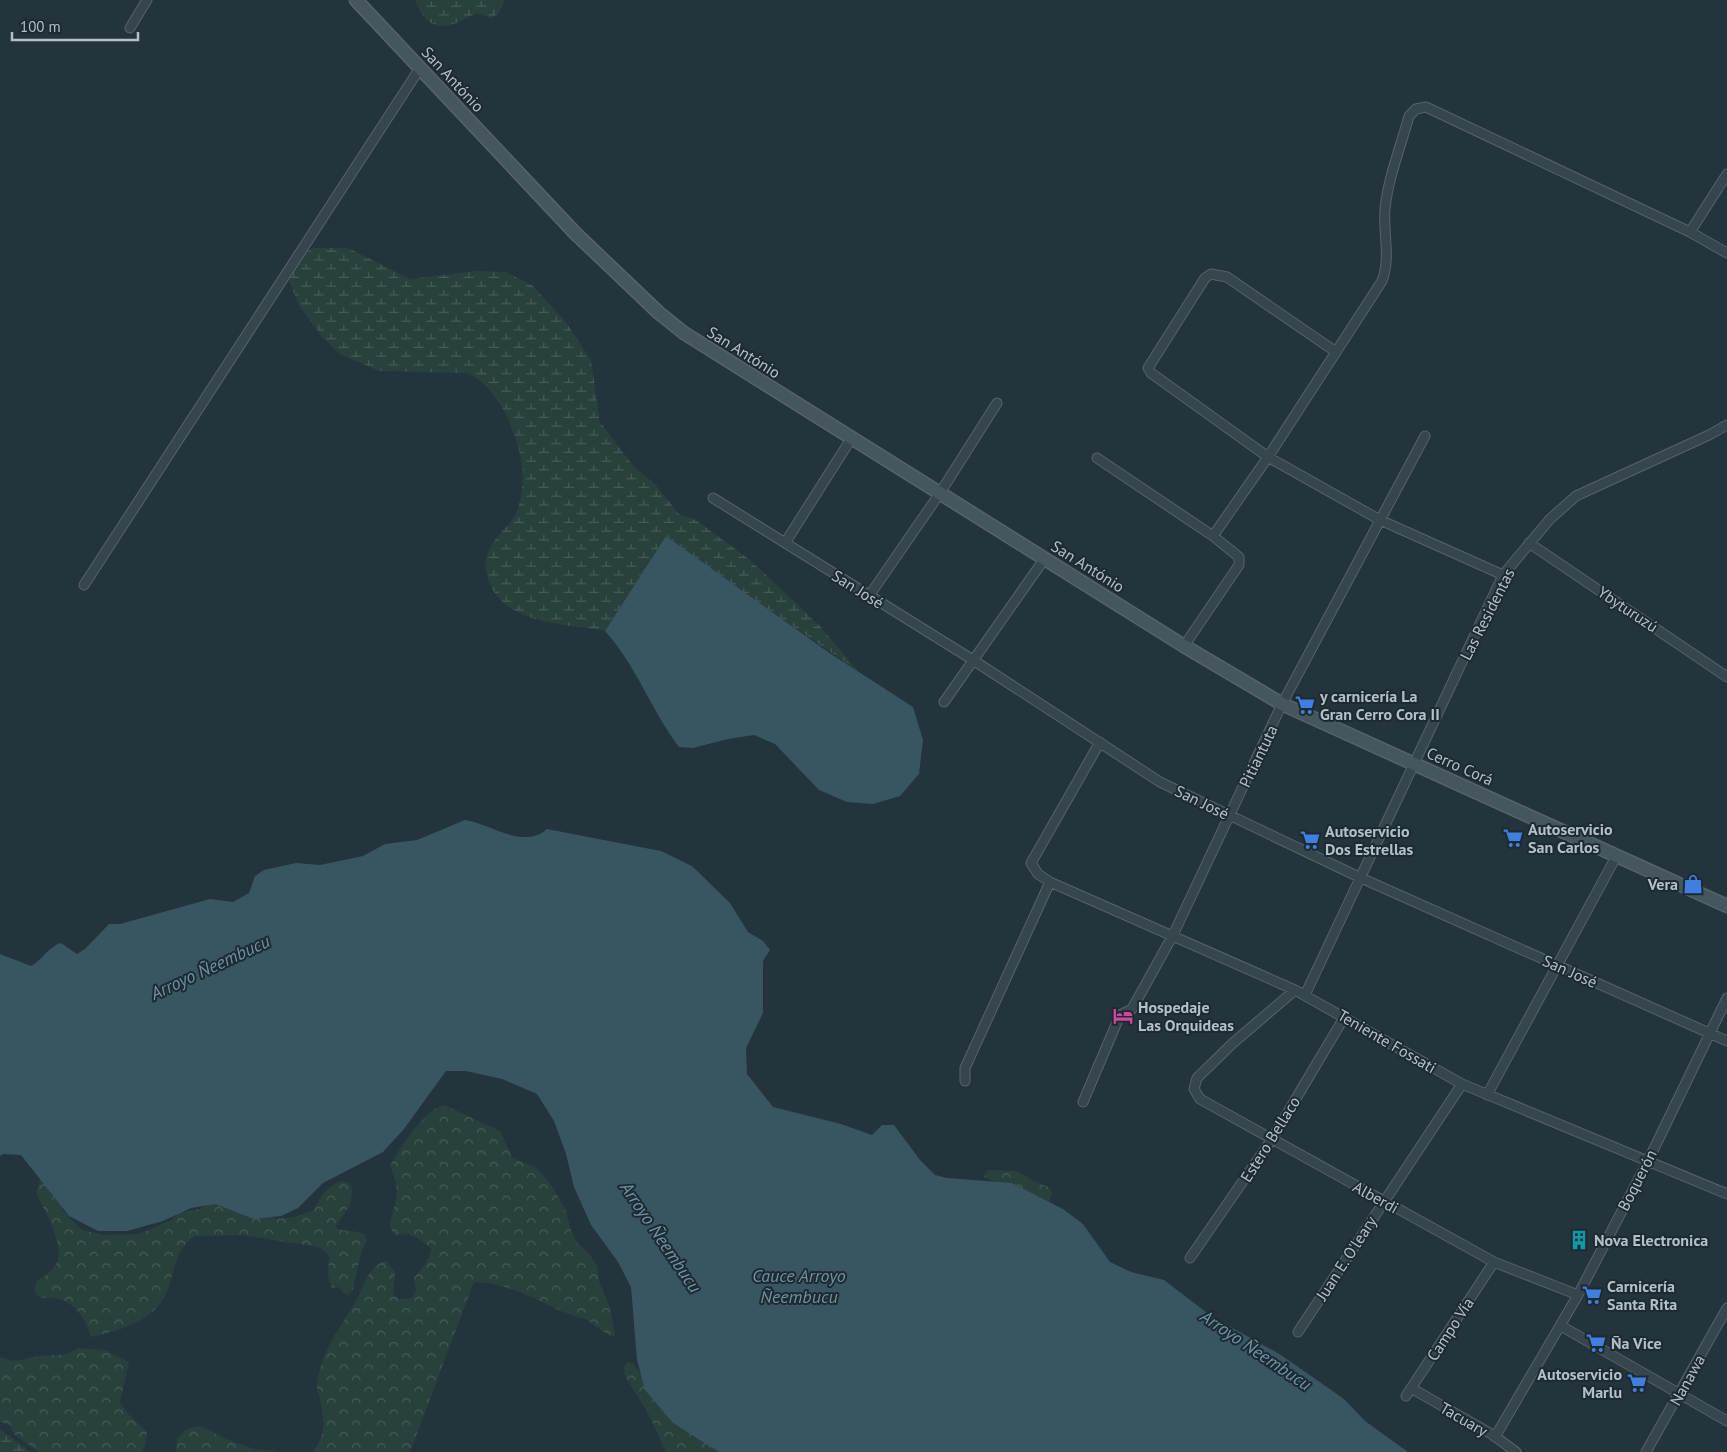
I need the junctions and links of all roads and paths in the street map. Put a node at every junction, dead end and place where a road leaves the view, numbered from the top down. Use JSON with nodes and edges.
{"nodes":[{"id":1,"x":147,"y":0,"type":"edge"},
{"id":2,"x":356,"y":0,"type":"edge"},
{"id":3,"x":130,"y":28,"type":"dead end"},
{"id":4,"x":420,"y":68,"type":"junction"},
{"id":5,"x":1727,"y":174,"type":"edge"},
{"id":6,"x":1690,"y":232,"type":"junction"},
{"id":7,"x":1727,"y":253,"type":"edge"},
{"id":8,"x":1336,"y":352,"type":"junction"},
{"id":9,"x":997,"y":404,"type":"dead end"},
{"id":10,"x":1727,"y":424,"type":"edge"},
{"id":11,"x":1424,"y":436,"type":"dead end"},
{"id":12,"x":851,"y":439,"type":"junction"},
{"id":13,"x":1268,"y":457,"type":"junction"},
{"id":14,"x":1096,"y":458,"type":"dead end"},
{"id":15,"x":940,"y":493,"type":"junction"},
{"id":16,"x":713,"y":498,"type":"dead end"},
{"id":17,"x":1380,"y":520,"type":"junction"},
{"id":18,"x":1214,"y":536,"type":"junction"},
{"id":19,"x":785,"y":543,"type":"junction"},
{"id":20,"x":1529,"y":543,"type":"junction"},
{"id":21,"x":1045,"y":558,"type":"junction"},
{"id":22,"x":1503,"y":575,"type":"junction"},
{"id":23,"x":84,"y":586,"type":"dead end"},
{"id":24,"x":869,"y":596,"type":"junction"},
{"id":25,"x":1184,"y":646,"type":"junction"},
{"id":26,"x":973,"y":660,"type":"junction"},
{"id":27,"x":1726,"y":672,"type":"edge"},
{"id":28,"x":944,"y":702,"type":"dead end"},
{"id":29,"x":1282,"y":704,"type":"junction"},
{"id":30,"x":1100,"y":742,"type":"junction"},
{"id":31,"x":1415,"y":764,"type":"junction"},
{"id":32,"x":1229,"y":815,"type":"junction"},
{"id":33,"x":1617,"y":855,"type":"junction"},
{"id":34,"x":1361,"y":878,"type":"junction"},
{"id":35,"x":1050,"y":882,"type":"junction"},
{"id":36,"x":1727,"y":906,"type":"edge"},
{"id":37,"x":1173,"y":935,"type":"junction"},
{"id":38,"x":1557,"y":966,"type":"junction"},
{"id":39,"x":1295,"y":990,"type":"junction"},
{"id":40,"x":1305,"y":995,"type":"junction"},
{"id":41,"x":1727,"y":998,"type":"edge"},
{"id":42,"x":1345,"y":1016,"type":"junction"},
{"id":43,"x":1710,"y":1034,"type":"junction"},
{"id":44,"x":1727,"y":1041,"type":"edge"},
{"id":45,"x":965,"y":1081,"type":"dead end"},
{"id":46,"x":1462,"y":1084,"type":"junction"},
{"id":47,"x":1487,"y":1094,"type":"junction"},
{"id":48,"x":1083,"y":1102,"type":"dead end"},
{"id":49,"x":1272,"y":1139,"type":"junction"},
{"id":50,"x":1648,"y":1161,"type":"junction"},
{"id":51,"x":1727,"y":1194,"type":"edge"},
{"id":52,"x":1383,"y":1201,"type":"junction"},
{"id":53,"x":1190,"y":1258,"type":"dead end"},
{"id":54,"x":1494,"y":1262,"type":"junction"},
{"id":55,"x":1578,"y":1295,"type":"junction"},
{"id":56,"x":1727,"y":1308,"type":"edge"},
{"id":57,"x":1561,"y":1326,"type":"junction"},
{"id":58,"x":1298,"y":1332,"type":"dead end"},
{"id":59,"x":1411,"y":1388,"type":"junction"},
{"id":60,"x":1679,"y":1394,"type":"junction"},
{"id":61,"x":1406,"y":1396,"type":"dead end"},
{"id":62,"x":1727,"y":1421,"type":"edge"},
{"id":63,"x":1495,"y":1437,"type":"junction"},
{"id":64,"x":1516,"y":1452,"type":"edge"},
{"id":65,"x":1646,"y":1452,"type":"edge"}],
"edges":[{"from":1,"to":3,"type":"street"},
{"from":2,"to":4,"type":"street","name":"San António"},
{"from":4,"to":12,"type":"street","name":"San António"},
{"from":4,"to":23,"type":"street"},
{"from":5,"to":6,"type":"street"},
{"from":6,"to":7,"type":"street"},
{"from":6,"to":8,"type":"street"},
{"from":8,"to":13,"type":"street"},
{"from":8,"to":13,"type":"street"},
{"from":9,"to":15,"type":"street"},
{"from":10,"to":20,"type":"street","name":"Las Residentas"},
{"from":11,"to":17,"type":"street","name":"Pitiantuta"},
{"from":12,"to":15,"type":"street","name":"San António"},
{"from":12,"to":19,"type":"street"},
{"from":13,"to":17,"type":"street"},
{"from":13,"to":18,"type":"street"},
{"from":14,"to":18,"type":"street"},
{"from":15,"to":21,"type":"street","name":"San António"},
{"from":15,"to":24,"type":"street"},
{"from":16,"to":19,"type":"street","name":"San José"},
{"from":17,"to":22,"type":"street"},
{"from":17,"to":29,"type":"street","name":"Pitiantuta"},
{"from":18,"to":25,"type":"street"},
{"from":19,"to":24,"type":"street","name":"San José"},
{"from":20,"to":22,"type":"street","name":"Las Residentas"},
{"from":20,"to":27,"type":"street","name":"Ybyturuzú"},
{"from":21,"to":25,"type":"street","name":"San António"},
{"from":21,"to":26,"type":"street"},
{"from":22,"to":31,"type":"street","name":"Las Residentas"},
{"from":24,"to":26,"type":"street","name":"San José"},
{"from":25,"to":29,"type":"street","name":"Cerro Corá"},
{"from":26,"to":28,"type":"street"},
{"from":26,"to":30,"type":"street","name":"San José"},
{"from":29,"to":31,"type":"street","name":"Cerro Corá"},
{"from":29,"to":32,"type":"street","name":"Pitiantuta"},
{"from":30,"to":32,"type":"street","name":"San José"},
{"from":30,"to":35,"type":"street"},
{"from":31,"to":33,"type":"street","name":"Cerro Corá"},
{"from":31,"to":34,"type":"street","name":"Las Residentas"},
{"from":32,"to":34,"type":"street","name":"San José"},
{"from":32,"to":37,"type":"street","name":"Pitiantuta"},
{"from":33,"to":36,"type":"street","name":"Cerro Corá"},
{"from":33,"to":38,"type":"street"},
{"from":34,"to":38,"type":"street","name":"San José"},
{"from":34,"to":40,"type":"street","name":"Las Residentas"},
{"from":35,"to":37,"type":"street","name":"Teniente Fossati"},
{"from":35,"to":45,"type":"street"},
{"from":37,"to":39,"type":"street","name":"Teniente Fossati"},
{"from":37,"to":48,"type":"street","name":"Pitiantuta"},
{"from":38,"to":43,"type":"street","name":"San José"},
{"from":38,"to":47,"type":"street"},
{"from":39,"to":40,"type":"street","name":"Teniente Fossati"},
{"from":39,"to":49,"type":"street","name":"Alberdi"},
{"from":40,"to":42,"type":"street","name":"Teniente Fossati"},
{"from":41,"to":43,"type":"street","name":"Boquerón"},
{"from":42,"to":46,"type":"street","name":"Teniente Fossati"},
{"from":42,"to":49,"type":"street","name":"Estero Bellaco"},
{"from":43,"to":44,"type":"street","name":"San José"},
{"from":43,"to":50,"type":"street","name":"Boquerón"},
{"from":46,"to":47,"type":"street","name":"Teniente Fossati"},
{"from":46,"to":52,"type":"street","name":"Juan E. O'leary"},
{"from":47,"to":50,"type":"street","name":"Teniente Fossati"},
{"from":49,"to":52,"type":"street","name":"Alberdi"},
{"from":49,"to":53,"type":"street","name":"Estero Bellaco"},
{"from":50,"to":51,"type":"street","name":"Teniente Fossati"},
{"from":50,"to":55,"type":"street","name":"Boquerón"},
{"from":52,"to":54,"type":"street","name":"Alberdi"},
{"from":52,"to":58,"type":"street","name":"Juan E. O'leary"},
{"from":54,"to":55,"type":"street","name":"Alberdi"},
{"from":54,"to":59,"type":"street","name":"Campo Vía"},
{"from":55,"to":57,"type":"street","name":"Boquerón"},
{"from":56,"to":60,"type":"street","name":"Nanawa"},
{"from":57,"to":60,"type":"street"},
{"from":57,"to":63,"type":"street","name":"Boquerón"},
{"from":59,"to":61,"type":"street","name":"Campo Vía"},
{"from":59,"to":63,"type":"street","name":"Tacuary"},
{"from":60,"to":62,"type":"street"},
{"from":60,"to":65,"type":"street","name":"Nanawa"},
{"from":63,"to":64,"type":"street","name":"Tacuary"}]}
